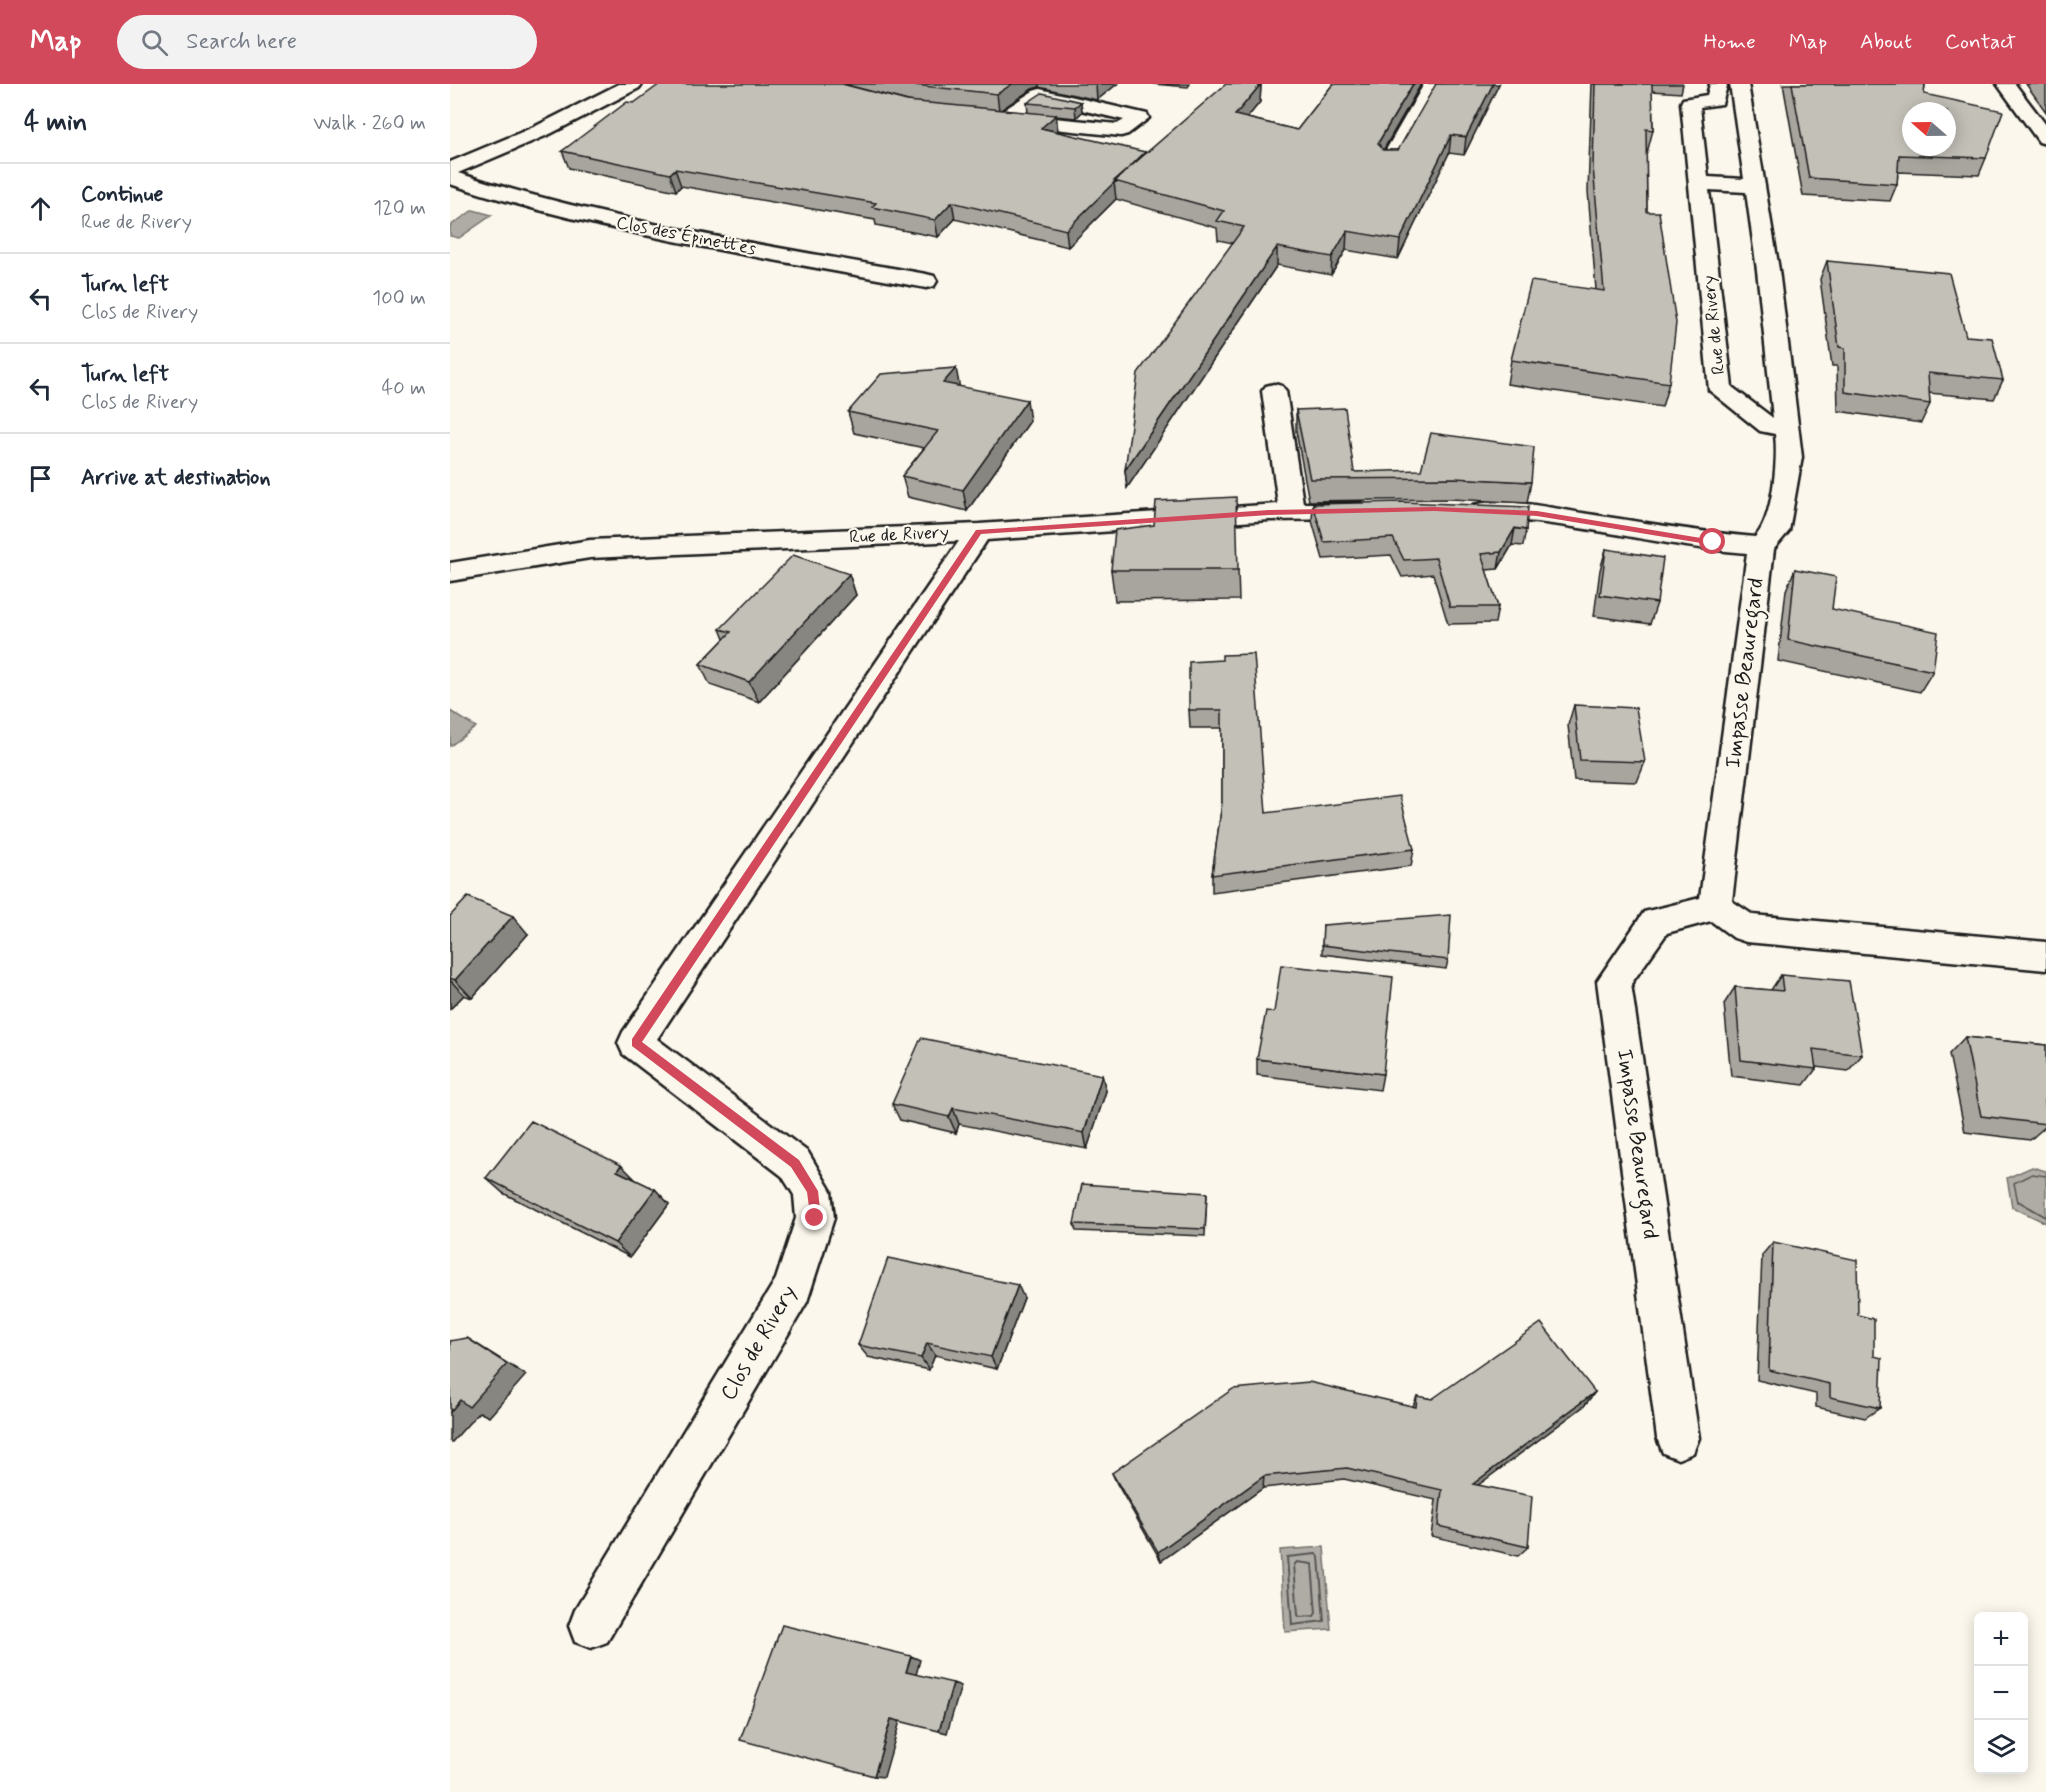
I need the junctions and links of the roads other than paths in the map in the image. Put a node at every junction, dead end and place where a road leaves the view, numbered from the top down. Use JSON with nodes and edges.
{"nodes":[{"id":1,"x":633,"y":84,"type":"edge"},
{"id":2,"x":1433,"y":84,"type":"edge"},
{"id":3,"x":1728,"y":85,"type":"edge"},
{"id":4,"x":2020,"y":94,"type":"edge"},
{"id":5,"x":980,"y":117,"type":"edge"},
{"id":6,"x":1004,"y":119,"type":"junction"},
{"id":7,"x":2046,"y":138,"type":"edge"},
{"id":8,"x":1389,"y":162,"type":"edge"},
{"id":9,"x":450,"y":169,"type":"edge"},
{"id":10,"x":450,"y":177,"type":"edge"},
{"id":11,"x":1699,"y":183,"type":"junction"},
{"id":12,"x":1755,"y":186,"type":"junction"},
{"id":13,"x":926,"y":280,"type":"dead end"},
{"id":14,"x":1274,"y":391,"type":"dead end"},
{"id":15,"x":1786,"y":429,"type":"junction"},
{"id":16,"x":1387,"y":510,"type":"edge"},
{"id":17,"x":1457,"y":510,"type":"edge"},
{"id":18,"x":1292,"y":512,"type":"junction"},
{"id":19,"x":979,"y":532,"type":"junction"},
{"id":20,"x":1761,"y":546,"type":"junction"},
{"id":21,"x":450,"y":572,"type":"edge"},
{"id":22,"x":1715,"y":907,"type":"junction"},
{"id":23,"x":2046,"y":956,"type":"edge"},
{"id":24,"x":1678,"y":1438,"type":"dead end"},
{"id":25,"x":591,"y":1626,"type":"dead end"}],
"edges":[{"from":1,"to":9,"type":"street"},
{"from":2,"to":8,"type":"street"},
{"from":3,"to":11,"type":"street","name":"Rue de Rivery"},
{"from":3,"to":12,"type":"street"},
{"from":4,"to":7,"type":"street"},
{"from":5,"to":6,"type":"street"},
{"from":6,"to":6,"type":"street"},
{"from":10,"to":13,"type":"street","name":"Clos des Épinettes"},
{"from":11,"to":12,"type":"street"},
{"from":11,"to":15,"type":"street","name":"Rue de Rivery"},
{"from":12,"to":15,"type":"street"},
{"from":14,"to":18,"type":"street"},
{"from":15,"to":20,"type":"street"},
{"from":16,"to":18,"type":"street","name":"Rue de Rivery"},
{"from":17,"to":20,"type":"street"},
{"from":18,"to":19,"type":"street","name":"Rue de Rivery"},
{"from":19,"to":21,"type":"street","name":"Rue de Rivery"},
{"from":19,"to":25,"type":"street","name":"Clos de Rivery"},
{"from":20,"to":22,"type":"street","name":"Impasse Beauregard"},
{"from":22,"to":23,"type":"street"},
{"from":22,"to":24,"type":"street","name":"Impasse Beauregard"}]}
